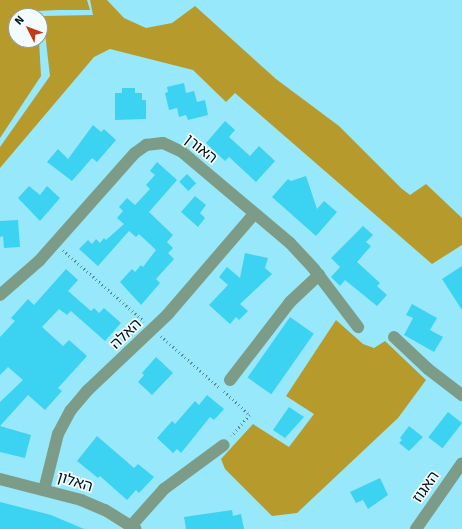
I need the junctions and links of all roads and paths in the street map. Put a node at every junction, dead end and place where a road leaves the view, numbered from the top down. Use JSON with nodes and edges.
{"nodes":[{"id":1,"x":254,"y":214,"type":"junction"},
{"id":2,"x":319,"y":275,"type":"junction"},
{"id":3,"x":0,"y":295,"type":"edge"},
{"id":4,"x":358,"y":327,"type":"dead end"},
{"id":5,"x":394,"y":337,"type":"dead end"},
{"id":6,"x":230,"y":380,"type":"dead end"},
{"id":7,"x":462,"y":395,"type":"edge"},
{"id":8,"x":250,"y":415,"type":"dead end"},
{"id":9,"x":224,"y":445,"type":"joint"},
{"id":10,"x":462,"y":463,"type":"edge"},
{"id":11,"x":0,"y":479,"type":"edge"},
{"id":12,"x":44,"y":490,"type":"junction"},
{"id":13,"x":133,"y":528,"type":"edge"},
{"id":14,"x":416,"y":529,"type":"edge"}],
"edges":[{"from":1,"to":2,"type":"street","name":"האורן"},
{"from":1,"to":3,"type":"street","name":"האורן"},
{"from":1,"to":12,"type":"street","name":"האלה"},
{"from":2,"to":4,"type":"street","name":"האורן"},
{"from":2,"to":6,"type":"street"},
{"from":5,"to":7,"type":"street"},
{"from":8,"to":9,"type":"path"},
{"from":9,"to":13,"type":"street"},
{"from":10,"to":14,"type":"street","name":"האגוז"},
{"from":11,"to":12,"type":"street","name":"האלון"},
{"from":12,"to":13,"type":"street","name":"האלון"}]}
